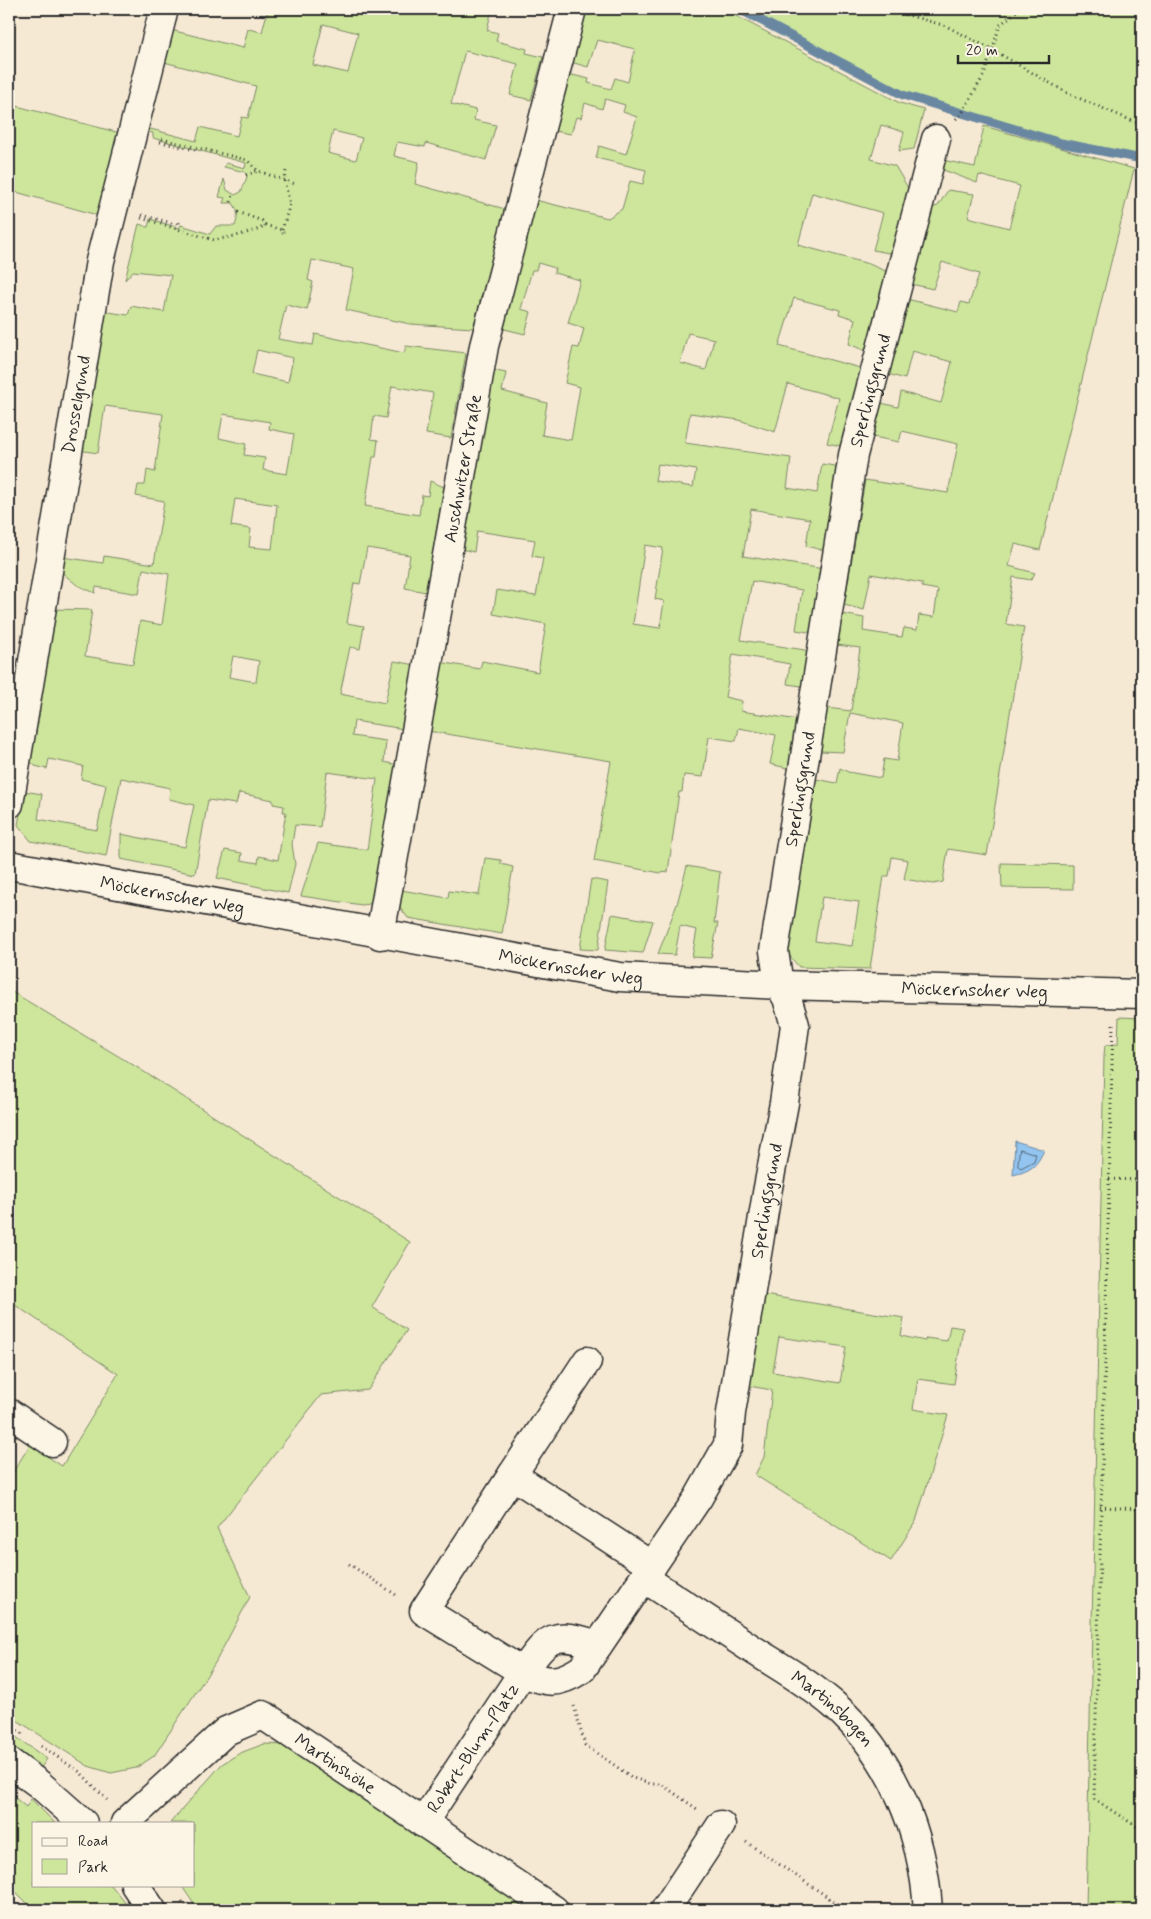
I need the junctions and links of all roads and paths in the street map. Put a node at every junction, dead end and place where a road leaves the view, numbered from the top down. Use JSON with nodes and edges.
{"nodes":[{"id":1,"x":164,"y":9,"type":"edge"},
{"id":2,"x":572,"y":9,"type":"edge"},
{"id":3,"x":886,"y":9,"type":"edge"},
{"id":4,"x":1019,"y":9,"type":"edge"},
{"id":5,"x":992,"y":48,"type":"junction"},
{"id":6,"x":1142,"y":125,"type":"edge"},
{"id":7,"x":161,"y":139,"type":"dead end"},
{"id":8,"x":936,"y":139,"type":"joint"},
{"id":9,"x":154,"y":140,"type":"dead end"},
{"id":10,"x":194,"y":154,"type":"dead end"},
{"id":11,"x":286,"y":170,"type":"dead end"},
{"id":12,"x":258,"y":171,"type":"junction"},
{"id":13,"x":246,"y":175,"type":"dead end"},
{"id":14,"x":284,"y":180,"type":"junction"},
{"id":15,"x":295,"y":184,"type":"dead end"},
{"id":16,"x":234,"y":195,"type":"dead end"},
{"id":17,"x":231,"y":202,"type":"dead end"},
{"id":18,"x":238,"y":212,"type":"dead end"},
{"id":19,"x":180,"y":222,"type":"dead end"},
{"id":20,"x":265,"y":225,"type":"junction"},
{"id":21,"x":282,"y":230,"type":"junction"},
{"id":22,"x":284,"y":235,"type":"dead end"},
{"id":23,"x":9,"y":804,"type":"edge"},
{"id":24,"x":9,"y":864,"type":"edge"},
{"id":25,"x":380,"y":935,"type":"junction"},
{"id":26,"x":779,"y":985,"type":"junction"},
{"id":27,"x":1114,"y":993,"type":"junction"},
{"id":28,"x":1142,"y":994,"type":"edge"},
{"id":29,"x":1109,"y":1179,"type":"junction"},
{"id":30,"x":1142,"y":1180,"type":"edge"},
{"id":31,"x":587,"y":1360,"type":"dead end"},
{"id":32,"x":9,"y":1413,"type":"edge"},
{"id":33,"x":52,"y":1442,"type":"dead end"},
{"id":34,"x":512,"y":1475,"type":"junction"},
{"id":35,"x":1100,"y":1508,"type":"junction"},
{"id":36,"x":1142,"y":1509,"type":"edge"},
{"id":37,"x":349,"y":1564,"type":"dead end"},
{"id":38,"x":648,"y":1572,"type":"junction"},
{"id":39,"x":424,"y":1611,"type":"junction"},
{"id":40,"x":598,"y":1645,"type":"junction"},
{"id":41,"x":523,"y":1672,"type":"junction"},
{"id":42,"x":566,"y":1679,"type":"junction"},
{"id":43,"x":9,"y":1762,"type":"edge"},
{"id":44,"x":82,"y":1822,"type":"edge"},
{"id":45,"x":126,"y":1822,"type":"edge"},
{"id":46,"x":423,"y":1823,"type":"junction"},
{"id":47,"x":721,"y":1825,"type":"junction"},
{"id":48,"x":1142,"y":1830,"type":"edge"},
{"id":49,"x":136,"y":1886,"type":"edge"},
{"id":50,"x":152,"y":1910,"type":"edge"},
{"id":51,"x":554,"y":1910,"type":"edge"},
{"id":52,"x":665,"y":1910,"type":"edge"},
{"id":53,"x":848,"y":1910,"type":"edge"},
{"id":54,"x":928,"y":1910,"type":"edge"}],
"edges":[{"from":1,"to":23,"type":"street","name":"Drosselgrund"},
{"from":2,"to":25,"type":"street","name":"Auschwitzer Straße"},
{"from":3,"to":5,"type":"path"},
{"from":4,"to":5,"type":"path"},
{"from":5,"to":6,"type":"path"},
{"from":5,"to":8,"type":"path"},
{"from":7,"to":12,"type":"path"},
{"from":8,"to":26,"type":"street","name":"Sperlingsgrund"},
{"from":9,"to":10,"type":"path"},
{"from":11,"to":14,"type":"path"},
{"from":12,"to":13,"type":"path"},
{"from":12,"to":14,"type":"path"},
{"from":14,"to":15,"type":"path"},
{"from":14,"to":21,"type":"path"},
{"from":16,"to":17,"type":"path"},
{"from":18,"to":20,"type":"path"},
{"from":19,"to":20,"type":"path"},
{"from":20,"to":21,"type":"path"},
{"from":21,"to":22,"type":"path"},
{"from":24,"to":25,"type":"street","name":"Möckernscher Weg"},
{"from":25,"to":26,"type":"street","name":"Möckernscher Weg"},
{"from":26,"to":27,"type":"street","name":"Möckernscher Weg"},
{"from":26,"to":38,"type":"street","name":"Sperlingsgrund"},
{"from":27,"to":28,"type":"street","name":"Möckernscher Weg"},
{"from":27,"to":29,"type":"path"},
{"from":29,"to":30,"type":"path"},
{"from":29,"to":35,"type":"path"},
{"from":31,"to":34,"type":"street"},
{"from":32,"to":33,"type":"street"},
{"from":34,"to":38,"type":"street"},
{"from":34,"to":39,"type":"street"},
{"from":35,"to":36,"type":"path"},
{"from":35,"to":48,"type":"path"},
{"from":37,"to":39,"type":"path"},
{"from":38,"to":40,"type":"street"},
{"from":38,"to":54,"type":"street","name":"Martinsbogen"},
{"from":39,"to":41,"type":"street","name":"Robert-Blum-Platz"},
{"from":40,"to":41,"type":"street","name":"Robert-Blum-Platz"},
{"from":40,"to":42,"type":"street"},
{"from":41,"to":42,"type":"street","name":"Robert-Blum-Platz"},
{"from":41,"to":46,"type":"street","name":"Robert-Blum-Platz"},
{"from":42,"to":47,"type":"path"},
{"from":43,"to":44,"type":"street"},
{"from":45,"to":46,"type":"street","name":"Martinshöhe"},
{"from":46,"to":51,"type":"street","name":"Martinshöhe"},
{"from":47,"to":52,"type":"street"},
{"from":47,"to":53,"type":"path"},
{"from":49,"to":50,"type":"street"}]}
